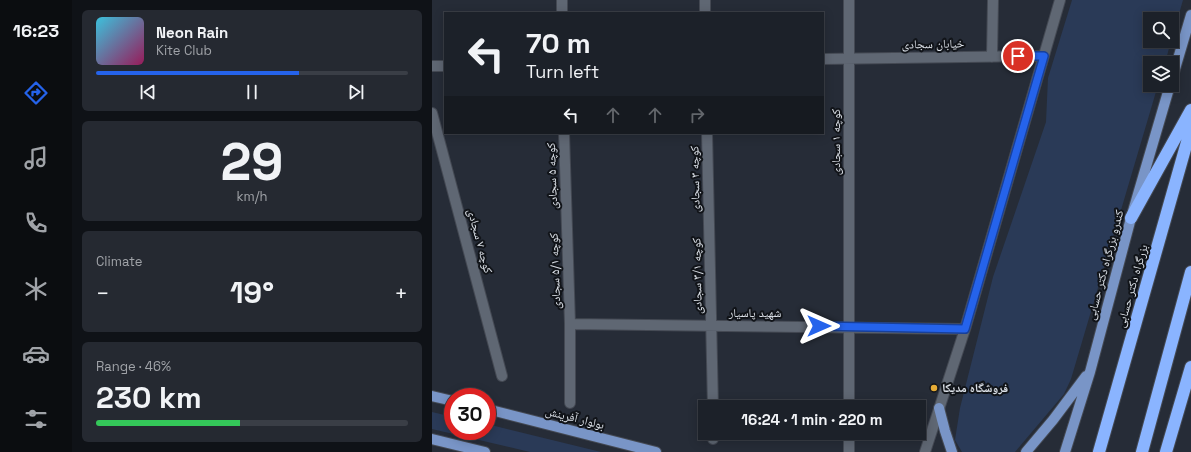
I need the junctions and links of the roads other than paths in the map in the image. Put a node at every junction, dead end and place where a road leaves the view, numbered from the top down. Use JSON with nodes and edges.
{"nodes":[{"id":1,"x":562,"y":0,"type":"edge"},
{"id":2,"x":705,"y":0,"type":"edge"},
{"id":3,"x":849,"y":0,"type":"edge"},
{"id":4,"x":992,"y":0,"type":"edge"},
{"id":5,"x":1060,"y":0,"type":"edge"},
{"id":6,"x":562,"y":12,"type":"edge"},
{"id":7,"x":705,"y":12,"type":"edge"},
{"id":8,"x":1191,"y":15,"type":"edge"},
{"id":9,"x":1044,"y":56,"type":"junction"},
{"id":10,"x":1179,"y":56,"type":"edge"},
{"id":11,"x":992,"y":57,"type":"junction"},
{"id":12,"x":849,"y":58,"type":"junction"},
{"id":13,"x":824,"y":59,"type":"edge"},
{"id":14,"x":432,"y":66,"type":"edge"},
{"id":15,"x":444,"y":66,"type":"edge"},
{"id":16,"x":1168,"y":92,"type":"edge"},
{"id":17,"x":1191,"y":110,"type":"edge"},
{"id":18,"x":432,"y":113,"type":"edge"},
{"id":19,"x":1191,"y":128,"type":"edge"},
{"id":20,"x":564,"y":134,"type":"edge"},
{"id":21,"x":707,"y":134,"type":"edge"},
{"id":22,"x":567,"y":218,"type":"joint"},
{"id":23,"x":1131,"y":218,"type":"junction"},
{"id":24,"x":709,"y":225,"type":"joint"},
{"id":25,"x":1191,"y":272,"type":"edge"},
{"id":26,"x":570,"y":324,"type":"junction"},
{"id":27,"x":712,"y":326,"type":"junction"},
{"id":28,"x":849,"y":326,"type":"junction"},
{"id":29,"x":965,"y":329,"type":"junction"},
{"id":30,"x":1191,"y":367,"type":"edge"},
{"id":31,"x":1090,"y":372,"type":"junction"},
{"id":32,"x":502,"y":376,"type":"dead end"},
{"id":33,"x":432,"y":396,"type":"edge"},
{"id":34,"x":444,"y":399,"type":"edge"},
{"id":35,"x":713,"y":400,"type":"edge"},
{"id":36,"x":849,"y":400,"type":"edge"},
{"id":37,"x":570,"y":403,"type":"dead end"},
{"id":38,"x":939,"y":408,"type":"junction"},
{"id":39,"x":496,"y":411,"type":"edge"},
{"id":40,"x":432,"y":439,"type":"edge"},
{"id":41,"x":850,"y":440,"type":"edge"},
{"id":42,"x":485,"y":452,"type":"edge"},
{"id":43,"x":656,"y":452,"type":"edge"},
{"id":44,"x":850,"y":452,"type":"edge"},
{"id":45,"x":925,"y":452,"type":"edge"},
{"id":46,"x":952,"y":452,"type":"edge"},
{"id":47,"x":1026,"y":452,"type":"edge"},
{"id":48,"x":1065,"y":452,"type":"edge"},
{"id":49,"x":1099,"y":452,"type":"edge"},
{"id":50,"x":1142,"y":452,"type":"edge"},
{"id":51,"x":1166,"y":452,"type":"edge"}],
"edges":[{"from":1,"to":6,"type":"street"},
{"from":2,"to":7,"type":"street"},
{"from":3,"to":12,"type":"street","name":"کوچه ۱ سجادی"},
{"from":4,"to":11,"type":"street"},
{"from":5,"to":9,"type":"street"},
{"from":8,"to":10,"type":"main road"},
{"from":9,"to":11,"type":"street","name":"خیابان سجادی"},
{"from":9,"to":29,"type":"street"},
{"from":11,"to":12,"type":"street","name":"خیابان سجادی"},
{"from":12,"to":13,"type":"street","name":"خیابان سجادی"},
{"from":12,"to":28,"type":"street","name":"کوچه ۱ سجادی"},
{"from":14,"to":15,"type":"street"},
{"from":16,"to":23,"type":"main road","name":"کندرو بزرگراه دکتر حسابی"},
{"from":17,"to":23,"type":"highway"},
{"from":18,"to":32,"type":"street","name":"کوچه ۷ سجادی"},
{"from":19,"to":49,"type":"highway","name":"بزرگراه دکتر حسابی"},
{"from":20,"to":22,"type":"street","name":"کوچه ۵ سجادی"},
{"from":21,"to":24,"type":"street","name":"کوچه ۳ سجادی"},
{"from":22,"to":26,"type":"street","name":"کوچه ۵/۱ سجادی"},
{"from":23,"to":31,"type":"main road","name":"کندرو بزرگراه دکتر حسابی"},
{"from":24,"to":27,"type":"street","name":"کوچه ۳/۱ سجادی"},
{"from":25,"to":50,"type":"highway"},
{"from":26,"to":27,"type":"street","name":"شهید پاسیار"},
{"from":26,"to":37,"type":"street","name":"کوچه ۵/۱ سجادی"},
{"from":27,"to":28,"type":"street","name":"شهید پاسیار"},
{"from":27,"to":35,"type":"street","name":"کوچه ۳/۱ سجادی"},
{"from":28,"to":29,"type":"street","name":"شهید پاسیار"},
{"from":28,"to":36,"type":"street","name":"کوچه ۱ سجادی"},
{"from":29,"to":38,"type":"street"},
{"from":30,"to":51,"type":"highway"},
{"from":31,"to":47,"type":"main road"},
{"from":31,"to":48,"type":"main road","name":"کندرو بزرگراه دکتر حسابی"},
{"from":33,"to":34,"type":"main road"},
{"from":38,"to":45,"type":"street"},
{"from":38,"to":46,"type":"main road"},
{"from":39,"to":43,"type":"main road","name":"بولوار آفرینش"},
{"from":40,"to":42,"type":"main road"},
{"from":41,"to":44,"type":"street"}]}
